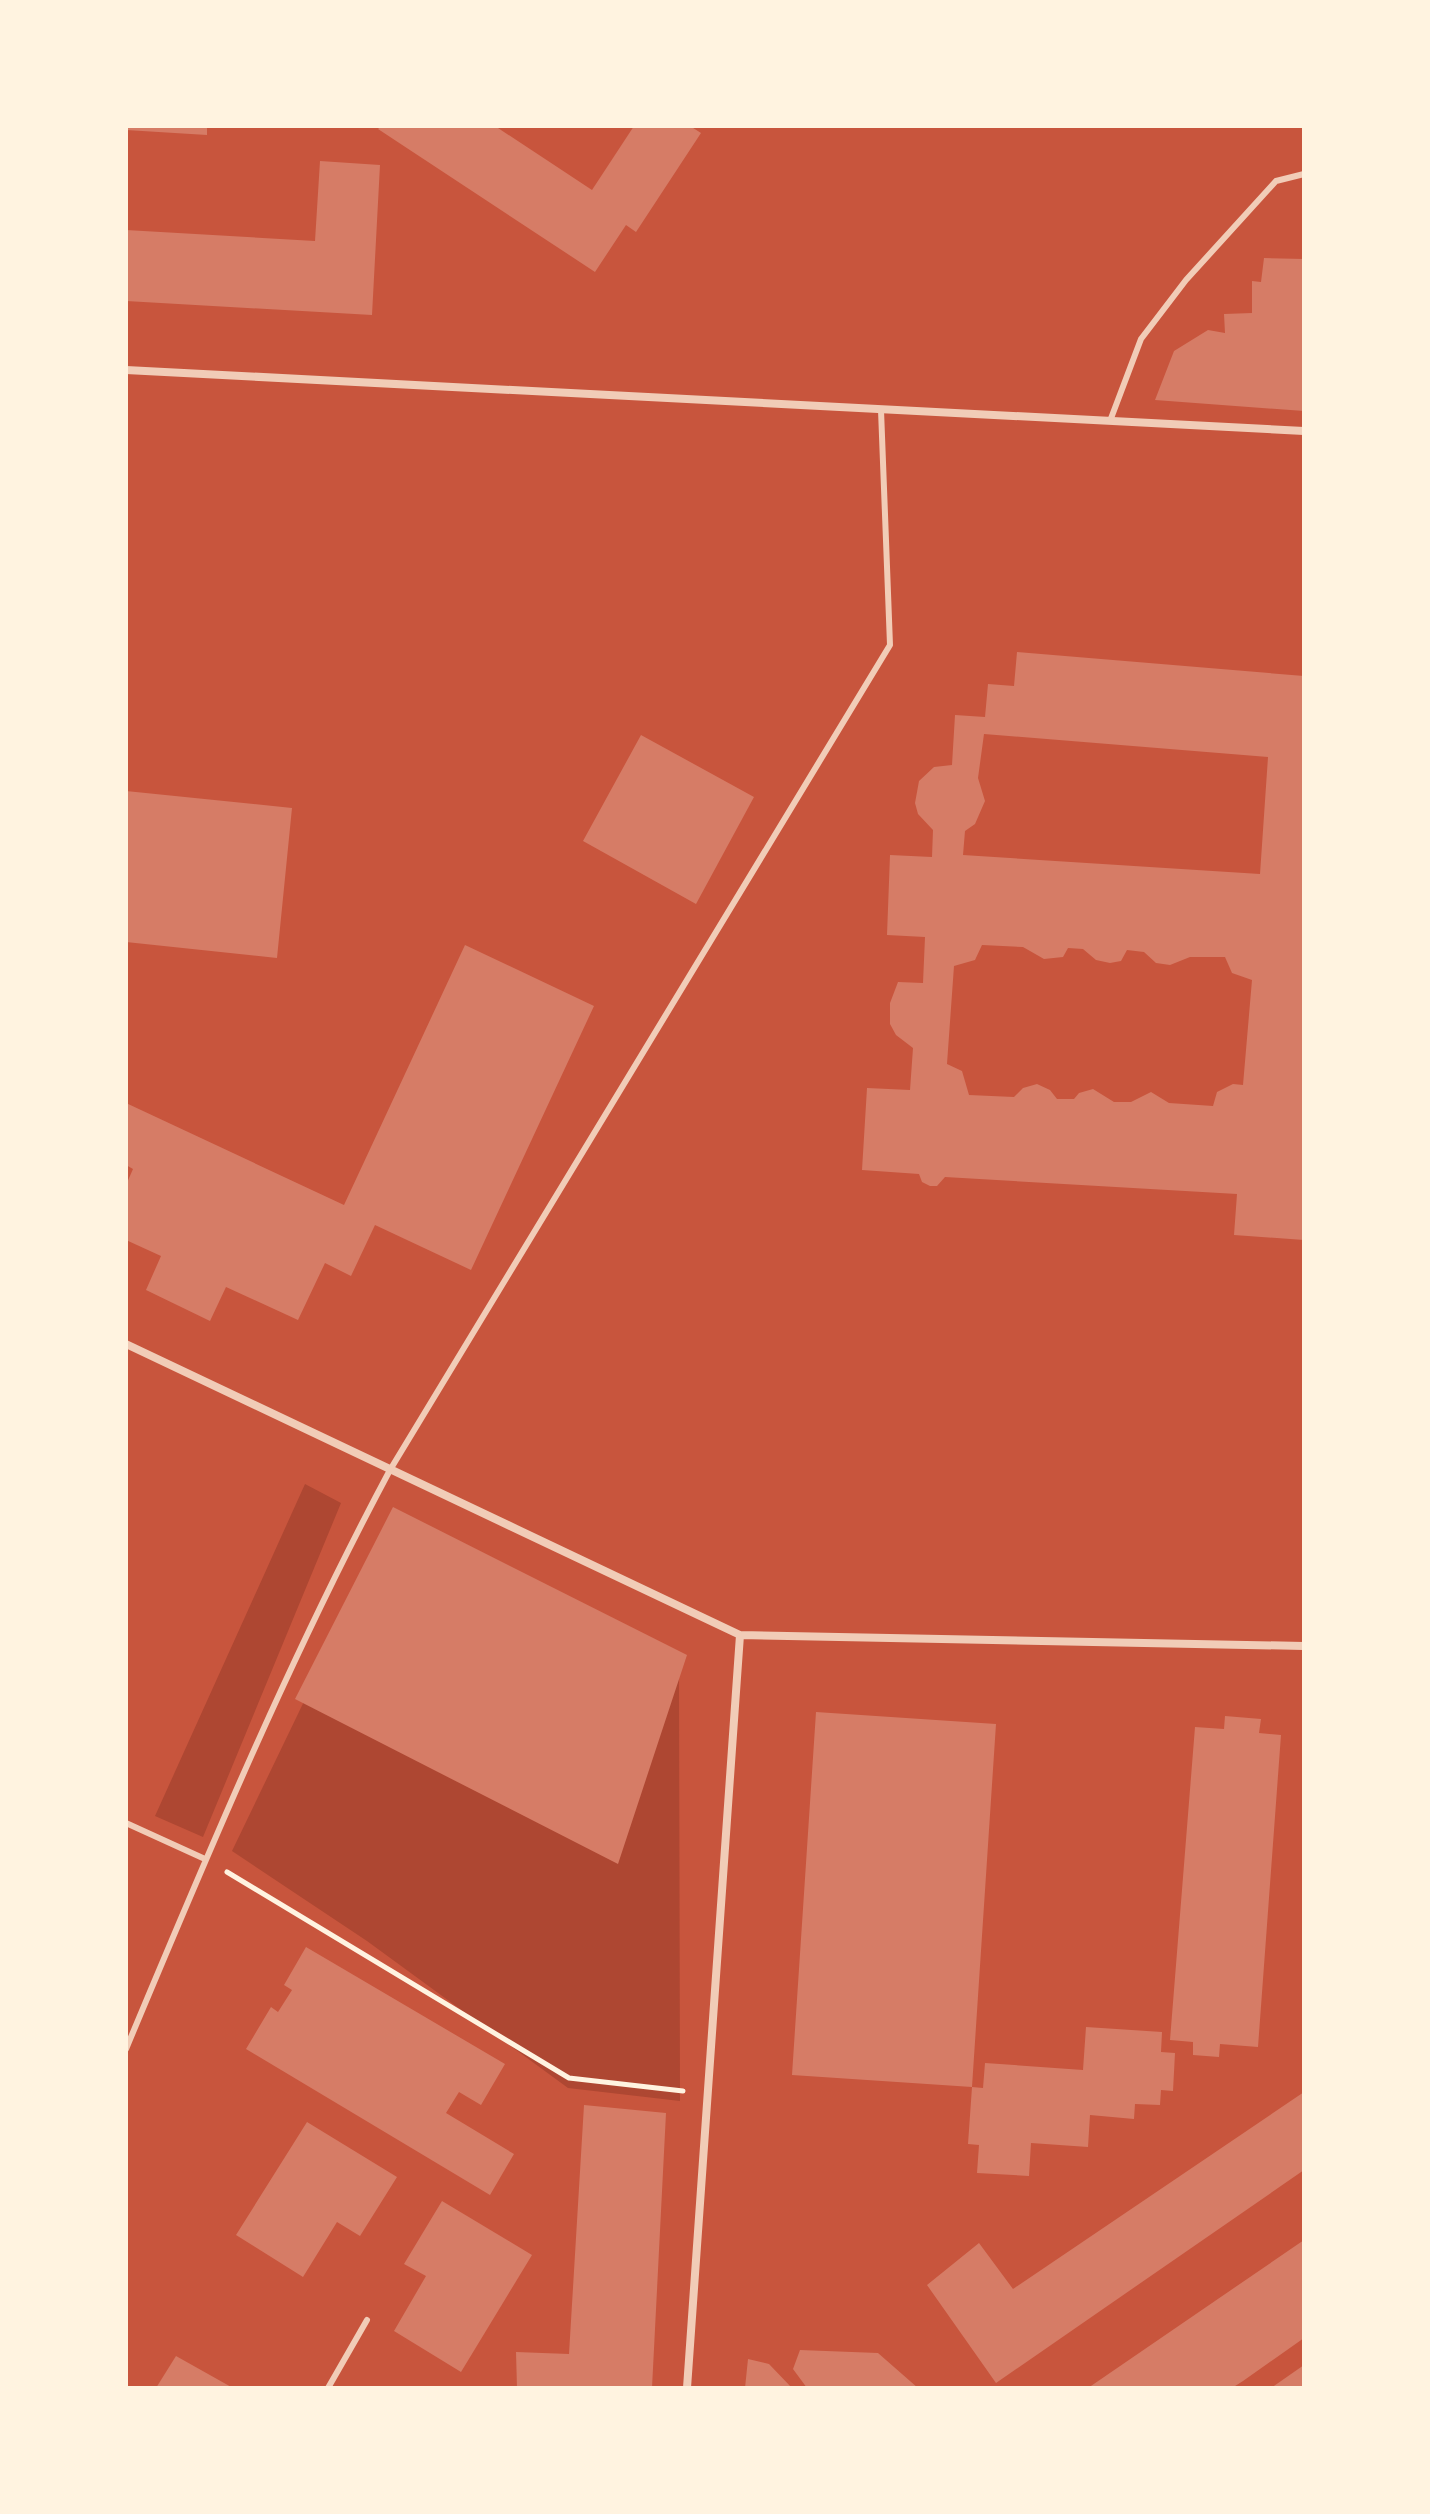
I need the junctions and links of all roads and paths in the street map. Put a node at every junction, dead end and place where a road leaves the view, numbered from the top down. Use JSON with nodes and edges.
{"nodes":[{"id":1,"x":1304,"y":174,"type":"edge"},
{"id":2,"x":126,"y":370,"type":"edge"},
{"id":3,"x":881,"y":410,"type":"junction"},
{"id":4,"x":1110,"y":421,"type":"junction"},
{"id":5,"x":1304,"y":431,"type":"edge"},
{"id":6,"x":126,"y":1344,"type":"edge"},
{"id":7,"x":390,"y":1470,"type":"junction"},
{"id":8,"x":740,"y":1635,"type":"junction"},
{"id":9,"x":1304,"y":1646,"type":"edge"},
{"id":10,"x":126,"y":1823,"type":"edge"},
{"id":11,"x":205,"y":1859,"type":"junction"},
{"id":12,"x":126,"y":2049,"type":"edge"},
{"id":13,"x":708,"y":2094,"type":"junction"},
{"id":14,"x":367,"y":2320,"type":"dead end"},
{"id":15,"x":328,"y":2388,"type":"edge"},
{"id":16,"x":687,"y":2388,"type":"edge"}],
"edges":[{"from":1,"to":4,"type":"lane"},
{"from":2,"to":3,"type":"street"},
{"from":3,"to":4,"type":"street"},
{"from":3,"to":7,"type":"lane"},
{"from":4,"to":5,"type":"street"},
{"from":6,"to":7,"type":"street"},
{"from":7,"to":8,"type":"street"},
{"from":7,"to":11,"type":"lane"},
{"from":8,"to":9,"type":"street"},
{"from":8,"to":13,"type":"street"},
{"from":10,"to":11,"type":"lane"},
{"from":11,"to":12,"type":"lane"},
{"from":11,"to":13,"type":"path"},
{"from":13,"to":16,"type":"street"},
{"from":14,"to":15,"type":"lane"}]}
